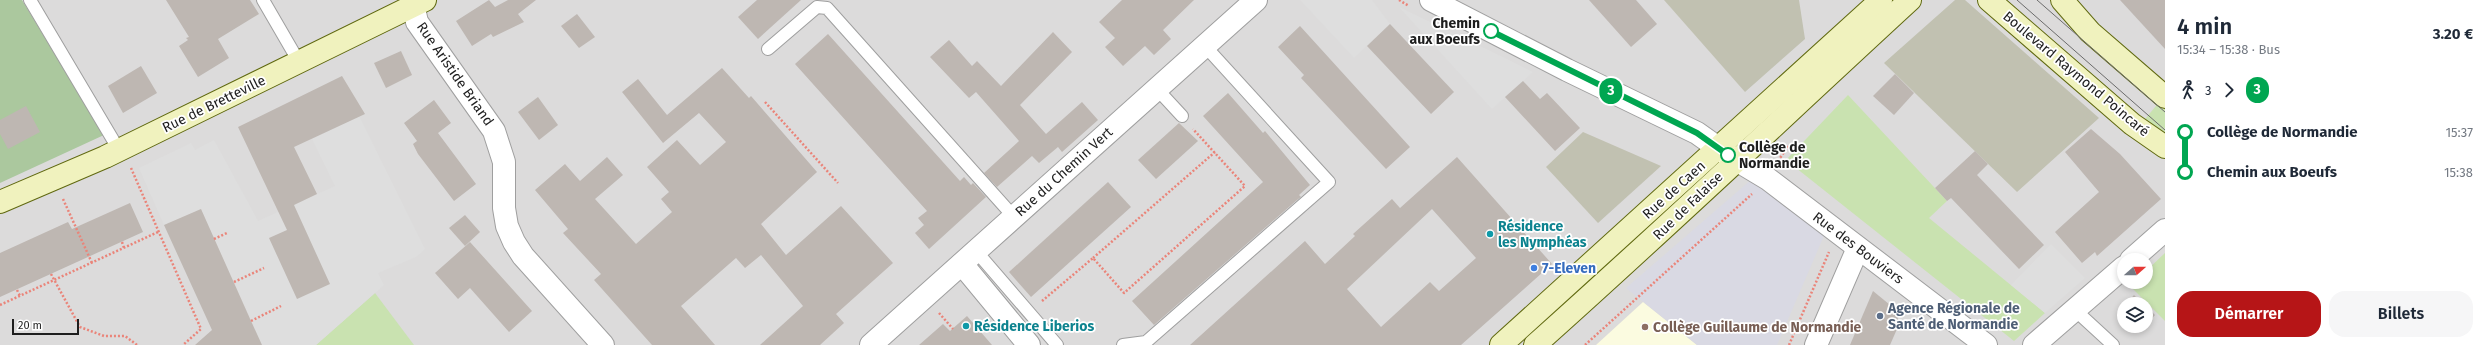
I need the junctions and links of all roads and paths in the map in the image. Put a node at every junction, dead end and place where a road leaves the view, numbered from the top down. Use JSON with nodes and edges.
{"nodes":[{"id":1,"x":30,"y":0,"type":"edge"},
{"id":2,"x":263,"y":0,"type":"edge"},
{"id":3,"x":1256,"y":0,"type":"edge"},
{"id":4,"x":1432,"y":0,"type":"edge"},
{"id":5,"x":1881,"y":0,"type":"edge"},
{"id":6,"x":1910,"y":0,"type":"edge"},
{"id":7,"x":1989,"y":0,"type":"edge"},
{"id":8,"x":2062,"y":0,"type":"edge"},
{"id":9,"x":417,"y":2,"type":"edge"},
{"id":10,"x":1205,"y":46,"type":"junction"},
{"id":11,"x":768,"y":48,"type":"dead end"},
{"id":12,"x":299,"y":62,"type":"junction"},
{"id":13,"x":1157,"y":89,"type":"junction"},
{"id":14,"x":2165,"y":97,"type":"edge"},
{"id":15,"x":765,"y":102,"type":"dead end"},
{"id":16,"x":1182,"y":116,"type":"joint"},
{"id":17,"x":2165,"y":147,"type":"edge"},
{"id":18,"x":1215,"y":152,"type":"junction"},
{"id":19,"x":1728,"y":155,"type":"junction"},
{"id":20,"x":125,"y":158,"type":"junction"},
{"id":21,"x":838,"y":183,"type":"dead end"},
{"id":22,"x":60,"y":191,"type":"dead end"},
{"id":23,"x":0,"y":202,"type":"edge"},
{"id":24,"x":1014,"y":217,"type":"junction"},
{"id":25,"x":2165,"y":230,"type":"edge"},
{"id":26,"x":158,"y":232,"type":"junction"},
{"id":27,"x":227,"y":234,"type":"dead end"},
{"id":28,"x":214,"y":239,"type":"dead end"},
{"id":29,"x":122,"y":242,"type":"dead end"},
{"id":30,"x":124,"y":248,"type":"junction"},
{"id":31,"x":1858,"y":248,"type":"junction"},
{"id":32,"x":1830,"y":250,"type":"dead end"},
{"id":33,"x":2139,"y":253,"type":"edge"},
{"id":34,"x":969,"y":257,"type":"junction"},
{"id":35,"x":1093,"y":258,"type":"junction"},
{"id":36,"x":92,"y":263,"type":"junction"},
{"id":37,"x":264,"y":268,"type":"dead end"},
{"id":38,"x":2117,"y":273,"type":"edge"},
{"id":39,"x":51,"y":274,"type":"dead end"},
{"id":40,"x":53,"y":281,"type":"junction"},
{"id":41,"x":234,"y":282,"type":"dead end"},
{"id":42,"x":17,"y":290,"type":"dead end"},
{"id":43,"x":20,"y":296,"type":"junction"},
{"id":44,"x":0,"y":305,"type":"edge"},
{"id":45,"x":281,"y":306,"type":"dead end"},
{"id":46,"x":934,"y":308,"type":"dead end"},
{"id":47,"x":2075,"y":310,"type":"junction"},
{"id":48,"x":1029,"y":312,"type":"junction"},
{"id":49,"x":251,"y":321,"type":"dead end"},
{"id":50,"x":953,"y":329,"type":"dead end"},
{"id":51,"x":138,"y":345,"type":"edge"},
{"id":52,"x":183,"y":345,"type":"edge"},
{"id":53,"x":603,"y":345,"type":"edge"},
{"id":54,"x":871,"y":345,"type":"edge"},
{"id":55,"x":1030,"y":345,"type":"edge"},
{"id":56,"x":1057,"y":345,"type":"edge"},
{"id":57,"x":1123,"y":345,"type":"edge"},
{"id":58,"x":1501,"y":345,"type":"edge"},
{"id":59,"x":1535,"y":345,"type":"edge"},
{"id":60,"x":1789,"y":345,"type":"edge"},
{"id":61,"x":1816,"y":345,"type":"edge"},
{"id":62,"x":1986,"y":345,"type":"edge"},
{"id":63,"x":2034,"y":345,"type":"edge"},
{"id":64,"x":2114,"y":345,"type":"edge"}],
"edges":[{"from":1,"to":20,"type":"lane"},
{"from":2,"to":12,"type":"lane"},
{"from":3,"to":10,"type":"street","name":"Rue du Chemin Vert"},
{"from":4,"to":19,"type":"street","name":"Rue des Bouviers"},
{"from":5,"to":19,"type":"main road","name":"Rue de Caen"},
{"from":6,"to":19,"type":"main road","name":"Rue de Falaise"},
{"from":7,"to":17,"type":"main road","name":"Boulevard Raymond Poincaré"},
{"from":8,"to":14,"type":"main road"},
{"from":9,"to":12,"type":"main road","name":"Rue de Bretteville"},
{"from":9,"to":53,"type":"street","name":"Rue Aristide Briand"},
{"from":10,"to":13,"type":"street","name":"Rue du Chemin Vert"},
{"from":10,"to":57,"type":"lane"},
{"from":11,"to":24,"type":"lane"},
{"from":12,"to":20,"type":"main road","name":"Rue de Bretteville"},
{"from":13,"to":16,"type":"lane"},
{"from":13,"to":24,"type":"street","name":"Rue du Chemin Vert"},
{"from":15,"to":21,"type":"path"},
{"from":16,"to":18,"type":"path"},
{"from":18,"to":35,"type":"path"},
{"from":18,"to":35,"type":"path"},
{"from":19,"to":31,"type":"street","name":"Rue des Bouviers"},
{"from":19,"to":58,"type":"main road","name":"Rue de Caen"},
{"from":19,"to":59,"type":"main road","name":"Rue de Falaise"},
{"from":20,"to":23,"type":"main road","name":"Rue de Bretteville"},
{"from":20,"to":26,"type":"path"},
{"from":22,"to":36,"type":"path"},
{"from":24,"to":34,"type":"street","name":"Rue du Chemin Vert"},
{"from":25,"to":33,"type":"street"},
{"from":26,"to":30,"type":"path"},
{"from":26,"to":52,"type":"path"},
{"from":27,"to":28,"type":"path"},
{"from":29,"to":30,"type":"path"},
{"from":30,"to":36,"type":"path"},
{"from":31,"to":61,"type":"street"},
{"from":31,"to":62,"type":"street","name":"Rue des Bouviers"},
{"from":32,"to":60,"type":"path"},
{"from":34,"to":48,"type":"lane"},
{"from":34,"to":54,"type":"street","name":"Rue du Chemin Vert"},
{"from":34,"to":55,"type":"street"},
{"from":35,"to":48,"type":"path"},
{"from":36,"to":40,"type":"path"},
{"from":37,"to":41,"type":"path"},
{"from":38,"to":47,"type":"street"},
{"from":39,"to":40,"type":"path"},
{"from":40,"to":43,"type":"path"},
{"from":40,"to":51,"type":"path"},
{"from":42,"to":43,"type":"path"},
{"from":43,"to":44,"type":"path"},
{"from":45,"to":49,"type":"path"},
{"from":46,"to":50,"type":"path"},
{"from":47,"to":63,"type":"street"},
{"from":47,"to":64,"type":"lane"},
{"from":48,"to":56,"type":"lane"}]}
